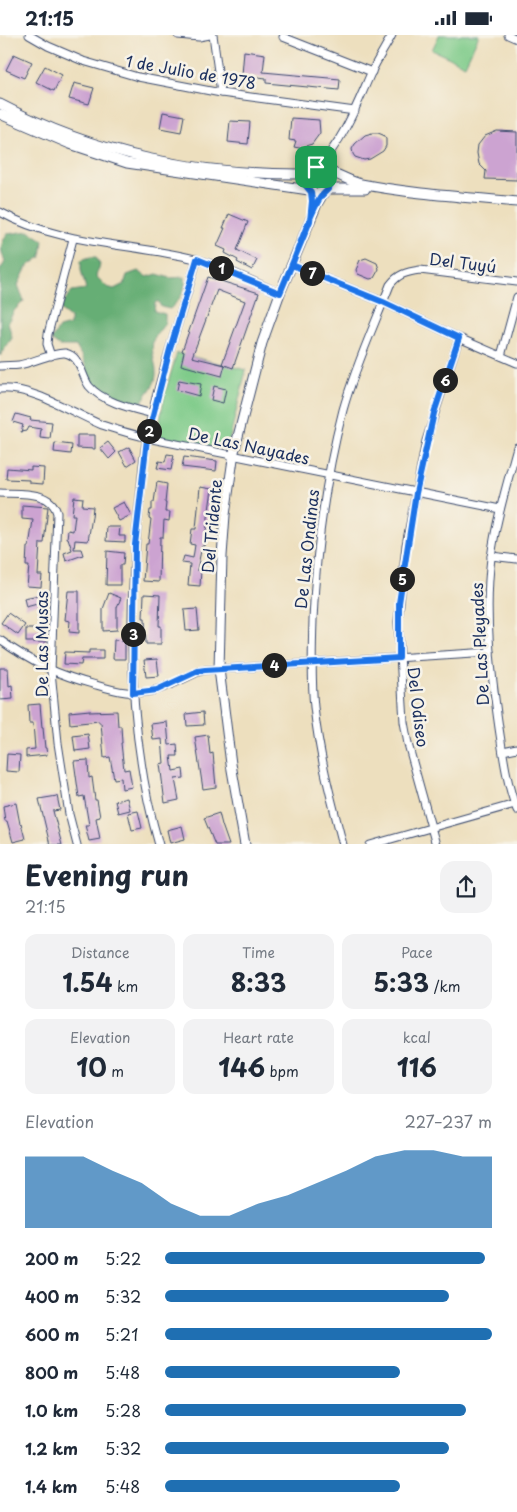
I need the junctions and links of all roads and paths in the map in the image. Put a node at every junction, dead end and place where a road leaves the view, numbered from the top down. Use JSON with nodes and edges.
{"nodes":[{"id":1,"x":29,"y":35,"type":"edge"},
{"id":2,"x":178,"y":35,"type":"edge"},
{"id":3,"x":211,"y":35,"type":"edge"},
{"id":4,"x":392,"y":35,"type":"edge"},
{"id":5,"x":508,"y":35,"type":"edge"},
{"id":6,"x":283,"y":37,"type":"dead end"},
{"id":7,"x":517,"y":39,"type":"edge"},
{"id":8,"x":372,"y":72,"type":"junction"},
{"id":9,"x":221,"y":93,"type":"junction"},
{"id":10,"x":0,"y":104,"type":"edge"},
{"id":11,"x":355,"y":111,"type":"junction"},
{"id":12,"x":0,"y":115,"type":"edge"},
{"id":13,"x":316,"y":167,"type":"junction"},
{"id":14,"x":327,"y":171,"type":"junction"},
{"id":15,"x":307,"y":173,"type":"junction"},
{"id":16,"x":384,"y":188,"type":"junction"},
{"id":17,"x":310,"y":191,"type":"junction"},
{"id":18,"x":326,"y":191,"type":"junction"},
{"id":19,"x":517,"y":202,"type":"edge"},
{"id":20,"x":0,"y":213,"type":"edge"},
{"id":21,"x":310,"y":221,"type":"junction"},
{"id":22,"x":74,"y":239,"type":"junction"},
{"id":23,"x":197,"y":259,"type":"junction"},
{"id":24,"x":292,"y":265,"type":"junction"},
{"id":25,"x":406,"y":272,"type":"joint"},
{"id":26,"x":517,"y":282,"type":"edge"},
{"id":27,"x":280,"y":293,"type":"junction"},
{"id":28,"x":517,"y":297,"type":"edge"},
{"id":29,"x":383,"y":302,"type":"junction"},
{"id":30,"x":459,"y":338,"type":"junction"},
{"id":31,"x":51,"y":356,"type":"junction"},
{"id":32,"x":501,"y":356,"type":"junction"},
{"id":33,"x":517,"y":363,"type":"edge"},
{"id":34,"x":0,"y":366,"type":"edge"},
{"id":35,"x":0,"y":389,"type":"edge"},
{"id":36,"x":153,"y":415,"type":"junction"},
{"id":37,"x":147,"y":439,"type":"junction"},
{"id":38,"x":517,"y":447,"type":"edge"},
{"id":39,"x":233,"y":455,"type":"junction"},
{"id":40,"x":328,"y":475,"type":"junction"},
{"id":41,"x":0,"y":493,"type":"edge"},
{"id":42,"x":416,"y":493,"type":"junction"},
{"id":43,"x":500,"y":509,"type":"junction"},
{"id":44,"x":491,"y":557,"type":"junction"},
{"id":45,"x":517,"y":559,"type":"edge"},
{"id":46,"x":0,"y":640,"type":"edge"},
{"id":47,"x":490,"y":652,"type":"junction"},
{"id":48,"x":399,"y":658,"type":"junction"},
{"id":49,"x":311,"y":663,"type":"junction"},
{"id":50,"x":219,"y":669,"type":"junction"},
{"id":51,"x":51,"y":671,"type":"junction"},
{"id":52,"x":133,"y":693,"type":"junction"},
{"id":53,"x":517,"y":748,"type":"edge"},
{"id":54,"x":503,"y":751,"type":"junction"},
{"id":55,"x":516,"y":807,"type":"edge"},
{"id":56,"x":431,"y":827,"type":"junction"},
{"id":57,"x":77,"y":844,"type":"edge"},
{"id":58,"x":159,"y":844,"type":"edge"},
{"id":59,"x":245,"y":844,"type":"edge"},
{"id":60,"x":343,"y":844,"type":"edge"},
{"id":61,"x":373,"y":844,"type":"edge"},
{"id":62,"x":436,"y":844,"type":"edge"}],
"edges":[{"from":1,"to":9,"type":"street","name":"1 de Julio de 1978"},
{"from":2,"to":3,"type":"street"},
{"from":3,"to":9,"type":"street"},
{"from":4,"to":8,"type":"street"},
{"from":5,"to":7,"type":"street"},
{"from":6,"to":8,"type":"street"},
{"from":8,"to":11,"type":"street"},
{"from":9,"to":11,"type":"street","name":"1 de Julio de 1978"},
{"from":10,"to":15,"type":"main road"},
{"from":11,"to":13,"type":"street"},
{"from":12,"to":17,"type":"main road"},
{"from":13,"to":14,"type":"main road"},
{"from":13,"to":15,"type":"main road"},
{"from":14,"to":16,"type":"main road"},
{"from":14,"to":18,"type":"main road"},
{"from":15,"to":17,"type":"main road"},
{"from":16,"to":18,"type":"main road"},
{"from":16,"to":19,"type":"main road"},
{"from":17,"to":18,"type":"main road"},
{"from":17,"to":21,"type":"main road","name":"Del Tridente"},
{"from":18,"to":21,"type":"main road","name":"Del Tridente"},
{"from":20,"to":22,"type":"street"},
{"from":21,"to":24,"type":"main road","name":"Del Tridente"},
{"from":22,"to":23,"type":"street"},
{"from":22,"to":31,"type":"street"},
{"from":23,"to":27,"type":"street"},
{"from":23,"to":36,"type":"street"},
{"from":24,"to":27,"type":"main road","name":"Del Tridente"},
{"from":24,"to":29,"type":"street"},
{"from":25,"to":26,"type":"street","name":"Del Tuyú"},
{"from":25,"to":29,"type":"street","name":"De Las Ondinas"},
{"from":27,"to":39,"type":"main road","name":"Del Tridente"},
{"from":28,"to":32,"type":"street"},
{"from":29,"to":30,"type":"street"},
{"from":29,"to":40,"type":"street","name":"De Las Ondinas"},
{"from":30,"to":32,"type":"street"},
{"from":30,"to":42,"type":"street","name":"Del Odiseo"},
{"from":31,"to":34,"type":"street"},
{"from":31,"to":36,"type":"street"},
{"from":32,"to":33,"type":"street"},
{"from":35,"to":37,"type":"street","name":"De Las Nayades"},
{"from":36,"to":37,"type":"street"},
{"from":37,"to":39,"type":"street","name":"De Las Nayades"},
{"from":37,"to":52,"type":"street"},
{"from":38,"to":43,"type":"street","name":"De Las Pleyades"},
{"from":39,"to":40,"type":"street","name":"De Las Nayades"},
{"from":39,"to":50,"type":"main road","name":"Del Tridente"},
{"from":40,"to":42,"type":"street","name":"De Las Nayades"},
{"from":40,"to":49,"type":"street","name":"De Las Ondinas"},
{"from":41,"to":51,"type":"street","name":"De Las Musas"},
{"from":42,"to":43,"type":"street","name":"De Las Nayades"},
{"from":42,"to":48,"type":"street","name":"Del Odiseo"},
{"from":43,"to":44,"type":"street","name":"De Las Pleyades"},
{"from":44,"to":45,"type":"street"},
{"from":44,"to":47,"type":"street","name":"De Las Pleyades"},
{"from":46,"to":51,"type":"street"},
{"from":47,"to":48,"type":"street"},
{"from":47,"to":54,"type":"street","name":"De Las Pleyades"},
{"from":48,"to":49,"type":"street"},
{"from":48,"to":56,"type":"street","name":"Del Odiseo"},
{"from":49,"to":50,"type":"street"},
{"from":49,"to":60,"type":"street","name":"De Las Ondinas"},
{"from":50,"to":52,"type":"street"},
{"from":50,"to":59,"type":"main road","name":"Del Tridente"},
{"from":51,"to":52,"type":"street"},
{"from":51,"to":57,"type":"street","name":"De Las Musas"},
{"from":52,"to":58,"type":"street"},
{"from":53,"to":54,"type":"street"},
{"from":54,"to":55,"type":"street","name":"De Las Pleyades"},
{"from":55,"to":56,"type":"street"},
{"from":56,"to":61,"type":"street"},
{"from":56,"to":62,"type":"street","name":"Del Odiseo"}]}
